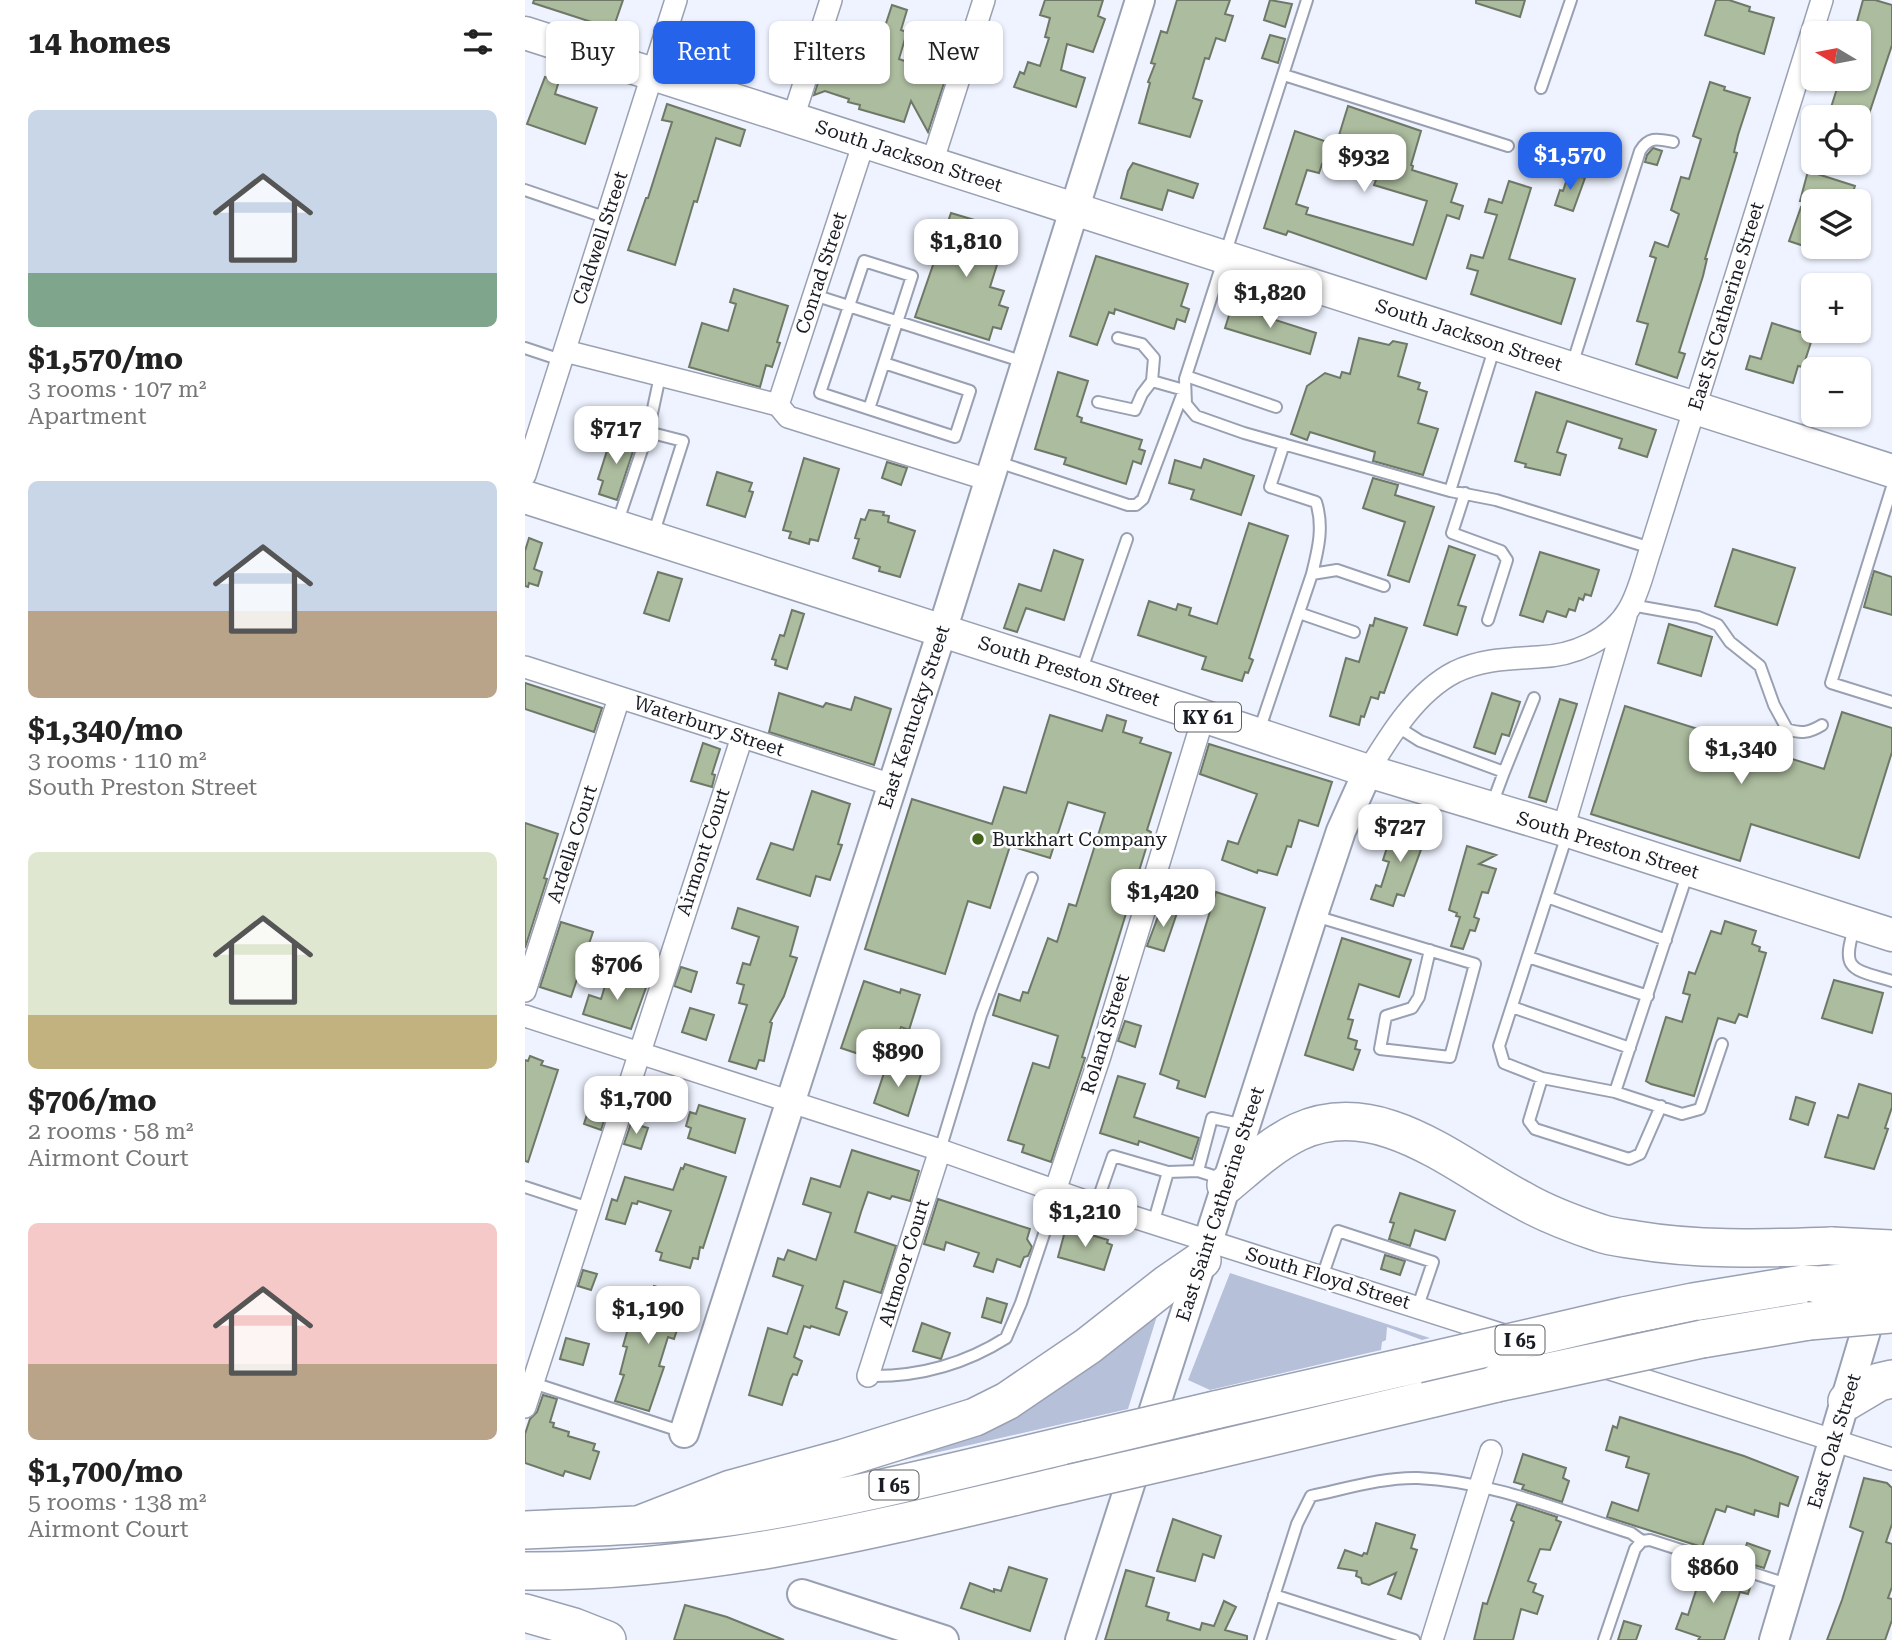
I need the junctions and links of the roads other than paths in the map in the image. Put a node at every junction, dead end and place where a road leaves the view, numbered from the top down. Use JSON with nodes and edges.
{"nodes":[{"id":1,"x":676,"y":0,"type":"edge"},
{"id":2,"x":831,"y":0,"type":"edge"},
{"id":3,"x":984,"y":0,"type":"edge"},
{"id":4,"x":1140,"y":0,"type":"edge"},
{"id":5,"x":1307,"y":0,"type":"edge"},
{"id":6,"x":1571,"y":0,"type":"edge"},
{"id":7,"x":1822,"y":0,"type":"edge"},
{"id":8,"x":669,"y":21,"type":"edge"},
{"id":9,"x":525,"y":33,"type":"edge"},
{"id":10,"x":653,"y":74,"type":"joint"},
{"id":11,"x":1284,"y":75,"type":"junction"},
{"id":12,"x":685,"y":84,"type":"edge"},
{"id":13,"x":1541,"y":88,"type":"dead end"},
{"id":14,"x":793,"y":118,"type":"junction"},
{"id":15,"x":864,"y":142,"type":"junction"},
{"id":16,"x":1673,"y":142,"type":"dead end"},
{"id":17,"x":1508,"y":146,"type":"dead end"},
{"id":18,"x":932,"y":163,"type":"junction"},
{"id":19,"x":525,"y":190,"type":"edge"},
{"id":20,"x":1075,"y":209,"type":"junction"},
{"id":21,"x":607,"y":218,"type":"junction"},
{"id":22,"x":1225,"y":256,"type":"junction"},
{"id":23,"x":814,"y":295,"type":"junction"},
{"id":24,"x":849,"y":306,"type":"junction"},
{"id":25,"x":898,"y":322,"type":"junction"},
{"id":26,"x":1118,"y":338,"type":"dead end"},
{"id":27,"x":1496,"y":344,"type":"junction"},
{"id":28,"x":525,"y":348,"type":"edge"},
{"id":29,"x":563,"y":355,"type":"junction"},
{"id":30,"x":884,"y":363,"type":"junction"},
{"id":31,"x":1026,"y":363,"type":"junction"},
{"id":32,"x":1571,"y":368,"type":"junction"},
{"id":33,"x":660,"y":376,"type":"junction"},
{"id":34,"x":1186,"y":376,"type":"junction"},
{"id":35,"x":1152,"y":381,"type":"junction"},
{"id":36,"x":1184,"y":390,"type":"junction"},
{"id":37,"x":1098,"y":402,"type":"dead end"},
{"id":38,"x":778,"y":405,"type":"junction"},
{"id":39,"x":1276,"y":407,"type":"dead end"},
{"id":40,"x":1694,"y":408,"type":"junction"},
{"id":41,"x":869,"y":409,"type":"junction"},
{"id":42,"x":648,"y":432,"type":"junction"},
{"id":43,"x":1284,"y":444,"type":"junction"},
{"id":44,"x":992,"y":471,"type":"junction"},
{"id":45,"x":1892,"y":471,"type":"edge"},
{"id":46,"x":525,"y":475,"type":"edge"},
{"id":47,"x":1892,"y":488,"type":"edge"},
{"id":48,"x":1450,"y":491,"type":"junction"},
{"id":49,"x":1465,"y":493,"type":"junction"},
{"id":50,"x":525,"y":497,"type":"edge"},
{"id":51,"x":617,"y":526,"type":"junction"},
{"id":52,"x":652,"y":538,"type":"junction"},
{"id":53,"x":1128,"y":539,"type":"dead end"},
{"id":54,"x":1651,"y":548,"type":"junction"},
{"id":55,"x":1313,"y":574,"type":"junction"},
{"id":56,"x":1384,"y":586,"type":"dead end"},
{"id":57,"x":1629,"y":608,"type":"junction"},
{"id":58,"x":1299,"y":613,"type":"junction"},
{"id":59,"x":1488,"y":620,"type":"dead end"},
{"id":60,"x":941,"y":631,"type":"junction"},
{"id":61,"x":1353,"y":632,"type":"dead end"},
{"id":62,"x":525,"y":667,"type":"edge"},
{"id":63,"x":1080,"y":675,"type":"junction"},
{"id":64,"x":619,"y":698,"type":"junction"},
{"id":65,"x":1534,"y":698,"type":"dead end"},
{"id":66,"x":1892,"y":702,"type":"edge"},
{"id":67,"x":1204,"y":715,"type":"junction"},
{"id":68,"x":1822,"y":725,"type":"dead end"},
{"id":69,"x":1398,"y":727,"type":"junction"},
{"id":70,"x":1258,"y":733,"type":"junction"},
{"id":71,"x":742,"y":737,"type":"junction"},
{"id":72,"x":1368,"y":771,"type":"junction"},
{"id":73,"x":1504,"y":772,"type":"junction"},
{"id":74,"x":892,"y":785,"type":"junction"},
{"id":75,"x":1490,"y":809,"type":"junction"},
{"id":76,"x":1566,"y":830,"type":"junction"},
{"id":77,"x":1689,"y":870,"type":"junction"},
{"id":78,"x":1032,"y":878,"type":"dead end"},
{"id":79,"x":1547,"y":897,"type":"junction"},
{"id":80,"x":1313,"y":915,"type":"junction"},
{"id":81,"x":1856,"y":923,"type":"junction"},
{"id":82,"x":1892,"y":935,"type":"edge"},
{"id":83,"x":1666,"y":940,"type":"junction"},
{"id":84,"x":1430,"y":950,"type":"junction"},
{"id":85,"x":1528,"y":957,"type":"junction"},
{"id":86,"x":1892,"y":981,"type":"edge"},
{"id":87,"x":525,"y":991,"type":"edge"},
{"id":88,"x":1648,"y":996,"type":"junction"},
{"id":89,"x":1512,"y":1007,"type":"junction"},
{"id":90,"x":525,"y":1016,"type":"edge"},
{"id":91,"x":1722,"y":1044,"type":"dead end"},
{"id":92,"x":1630,"y":1048,"type":"junction"},
{"id":93,"x":639,"y":1054,"type":"junction"},
{"id":94,"x":1542,"y":1078,"type":"junction"},
{"id":95,"x":1615,"y":1092,"type":"junction"},
{"id":96,"x":790,"y":1102,"type":"junction"},
{"id":97,"x":1661,"y":1106,"type":"junction"},
{"id":98,"x":940,"y":1150,"type":"junction"},
{"id":99,"x":1168,"y":1172,"type":"junction"},
{"id":100,"x":1217,"y":1179,"type":"junction"},
{"id":101,"x":525,"y":1187,"type":"edge"},
{"id":102,"x":1056,"y":1192,"type":"junction"},
{"id":103,"x":1096,"y":1205,"type":"junction"},
{"id":104,"x":589,"y":1208,"type":"junction"},
{"id":105,"x":1153,"y":1224,"type":"junction"},
{"id":106,"x":1892,"y":1241,"type":"edge"},
{"id":107,"x":1892,"y":1249,"type":"edge"},
{"id":108,"x":1205,"y":1251,"type":"junction"},
{"id":109,"x":1322,"y":1277,"type":"junction"},
{"id":110,"x":1892,"y":1279,"type":"edge"},
{"id":111,"x":1418,"y":1306,"type":"junction"},
{"id":112,"x":1892,"y":1314,"type":"edge"},
{"id":113,"x":868,"y":1377,"type":"joint"},
{"id":114,"x":1892,"y":1378,"type":"edge"},
{"id":115,"x":533,"y":1383,"type":"junction"},
{"id":116,"x":1847,"y":1401,"type":"junction"},
{"id":117,"x":525,"y":1407,"type":"edge"},
{"id":118,"x":684,"y":1433,"type":"joint"},
{"id":119,"x":1835,"y":1440,"type":"junction"},
{"id":120,"x":1491,"y":1451,"type":"dead end"},
{"id":121,"x":1892,"y":1459,"type":"edge"},
{"id":122,"x":1480,"y":1485,"type":"junction"},
{"id":123,"x":697,"y":1511,"type":"junction"},
{"id":124,"x":525,"y":1530,"type":"edge"},
{"id":125,"x":1642,"y":1541,"type":"junction"},
{"id":126,"x":525,"y":1571,"type":"edge"},
{"id":127,"x":1790,"y":1585,"type":"junction"},
{"id":128,"x":802,"y":1594,"type":"dead end"},
{"id":129,"x":1275,"y":1595,"type":"junction"},
{"id":130,"x":525,"y":1613,"type":"edge"},
{"id":131,"x":607,"y":1640,"type":"edge"},
{"id":132,"x":944,"y":1640,"type":"edge"},
{"id":133,"x":1080,"y":1640,"type":"edge"},
{"id":134,"x":1260,"y":1640,"type":"edge"},
{"id":135,"x":1414,"y":1640,"type":"edge"},
{"id":136,"x":1432,"y":1640,"type":"edge"},
{"id":137,"x":1604,"y":1640,"type":"edge"},
{"id":138,"x":1774,"y":1640,"type":"edge"}],
"edges":[{"from":1,"to":8,"type":"street","name":"Caldwell Street"},
{"from":2,"to":14,"type":"street"},
{"from":3,"to":18,"type":"street"},
{"from":4,"to":20,"type":"street","name":"East Kentucky Street"},
{"from":5,"to":11,"type":"lane"},
{"from":6,"to":13,"type":"lane"},
{"from":7,"to":40,"type":"street","name":"East St Catherine Street"},
{"from":9,"to":10,"type":"main road","name":"South Jackson Street"},
{"from":10,"to":21,"type":"street","name":"Caldwell Street"},
{"from":11,"to":17,"type":"lane"},
{"from":11,"to":22,"type":"lane"},
{"from":12,"to":14,"type":"main road","name":"South Jackson Street"},
{"from":14,"to":15,"type":"main road","name":"South Jackson Street"},
{"from":15,"to":18,"type":"main road","name":"South Jackson Street"},
{"from":15,"to":23,"type":"street","name":"Conrad Street"},
{"from":16,"to":32,"type":"lane"},
{"from":18,"to":20,"type":"main road","name":"South Jackson Street"},
{"from":19,"to":21,"type":"lane"},
{"from":20,"to":22,"type":"main road","name":"South Jackson Street"},
{"from":20,"to":31,"type":"street","name":"East Kentucky Street"},
{"from":21,"to":29,"type":"street","name":"Caldwell Street"},
{"from":22,"to":27,"type":"main road","name":"South Jackson Street"},
{"from":22,"to":34,"type":"lane"},
{"from":23,"to":24,"type":"lane"},
{"from":23,"to":38,"type":"street","name":"Conrad Street"},
{"from":24,"to":25,"type":"lane"},
{"from":24,"to":25,"type":"lane"},
{"from":24,"to":41,"type":"lane"},
{"from":25,"to":30,"type":"lane"},
{"from":25,"to":31,"type":"lane"},
{"from":26,"to":35,"type":"lane"},
{"from":27,"to":32,"type":"main road","name":"South Jackson Street"},
{"from":27,"to":48,"type":"lane"},
{"from":28,"to":29,"type":"lane"},
{"from":29,"to":33,"type":"street"},
{"from":29,"to":46,"type":"street","name":"Caldwell Street"},
{"from":30,"to":41,"type":"lane"},
{"from":30,"to":41,"type":"lane"},
{"from":31,"to":44,"type":"street","name":"East Kentucky Street"},
{"from":32,"to":40,"type":"main road","name":"South Jackson Street"},
{"from":33,"to":38,"type":"street"},
{"from":33,"to":42,"type":"lane"},
{"from":34,"to":36,"type":"lane"},
{"from":34,"to":39,"type":"lane"},
{"from":35,"to":36,"type":"lane"},
{"from":35,"to":37,"type":"lane"},
{"from":36,"to":43,"type":"lane"},
{"from":36,"to":44,"type":"lane"},
{"from":38,"to":44,"type":"street"},
{"from":40,"to":45,"type":"main road","name":"South Jackson Street"},
{"from":40,"to":54,"type":"street","name":"East St Catherine Street"},
{"from":42,"to":51,"type":"lane"},
{"from":42,"to":52,"type":"lane"},
{"from":43,"to":48,"type":"lane"},
{"from":43,"to":55,"type":"lane"},
{"from":44,"to":60,"type":"street","name":"East Kentucky Street"},
{"from":47,"to":66,"type":"lane"},
{"from":48,"to":49,"type":"lane"},
{"from":49,"to":54,"type":"lane"},
{"from":49,"to":59,"type":"lane"},
{"from":50,"to":51,"type":"main road","name":"South Preston Street","number":"KY 61"},
{"from":51,"to":52,"type":"main road","name":"South Preston Street","number":"KY 61"},
{"from":52,"to":60,"type":"main road","name":"South Preston Street","number":"KY 61"},
{"from":53,"to":63,"type":"lane"},
{"from":54,"to":57,"type":"street","name":"East St Catherine Street"},
{"from":55,"to":56,"type":"lane"},
{"from":55,"to":58,"type":"lane"},
{"from":57,"to":68,"type":"lane"},
{"from":57,"to":69,"type":"street","name":"East St Catherine Street"},
{"from":57,"to":76,"type":"street","name":"East St Catherine Street"},
{"from":58,"to":61,"type":"lane"},
{"from":58,"to":70,"type":"lane"},
{"from":60,"to":63,"type":"main road","name":"South Preston Street","number":"KY 61"},
{"from":60,"to":74,"type":"street","name":"East Kentucky Street"},
{"from":62,"to":64,"type":"street","name":"Waterbury Street"},
{"from":63,"to":67,"type":"main road","name":"South Preston Street","number":"KY 61"},
{"from":64,"to":71,"type":"street","name":"Waterbury Street"},
{"from":64,"to":87,"type":"street","name":"Ardella Court"},
{"from":65,"to":73,"type":"lane"},
{"from":67,"to":70,"type":"main road","name":"South Preston Street","number":"KY 61"},
{"from":67,"to":102,"type":"street","name":"Roland Street"},
{"from":69,"to":72,"type":"street","name":"East St Catherine Street"},
{"from":69,"to":73,"type":"lane"},
{"from":70,"to":72,"type":"main road","name":"South Preston Street","number":"KY 61"},
{"from":71,"to":74,"type":"street","name":"Waterbury Street"},
{"from":71,"to":93,"type":"street","name":"Airmont Court"},
{"from":72,"to":75,"type":"main road","name":"South Preston Street","number":"KY 61"},
{"from":72,"to":80,"type":"street","name":"East Saint Catherine Street"},
{"from":73,"to":75,"type":"lane"},
{"from":74,"to":96,"type":"street","name":"East Kentucky Street"},
{"from":75,"to":76,"type":"main road","name":"South Preston Street","number":"KY 61"},
{"from":76,"to":77,"type":"main road","name":"South Preston Street","number":"KY 61"},
{"from":76,"to":79,"type":"lane"},
{"from":77,"to":81,"type":"main road","name":"South Preston Street","number":"KY 61"},
{"from":77,"to":83,"type":"lane"},
{"from":78,"to":98,"type":"lane"},
{"from":79,"to":83,"type":"lane"},
{"from":79,"to":85,"type":"lane"},
{"from":80,"to":84,"type":"lane"},
{"from":80,"to":100,"type":"street","name":"East Saint Catherine Street"},
{"from":81,"to":82,"type":"main road","name":"South Preston Street","number":"KY 61"},
{"from":81,"to":86,"type":"lane"},
{"from":83,"to":88,"type":"lane"},
{"from":84,"to":84,"type":"lane"},
{"from":85,"to":88,"type":"lane"},
{"from":85,"to":89,"type":"lane"},
{"from":88,"to":92,"type":"lane"},
{"from":89,"to":92,"type":"lane"},
{"from":89,"to":94,"type":"lane"},
{"from":90,"to":93,"type":"street","name":"South Floyd Street"},
{"from":91,"to":97,"type":"lane"},
{"from":92,"to":95,"type":"lane"},
{"from":93,"to":96,"type":"street","name":"South Floyd Street"},
{"from":93,"to":104,"type":"street","name":"Airmont Court"},
{"from":94,"to":95,"type":"lane"},
{"from":94,"to":97,"type":"lane"},
{"from":95,"to":97,"type":"lane"},
{"from":96,"to":98,"type":"street","name":"South Floyd Street"},
{"from":96,"to":118,"type":"street","name":"East Kentucky Street"},
{"from":98,"to":102,"type":"street","name":"South Floyd Street"},
{"from":98,"to":113,"type":"street","name":"Altmoor Court"},
{"from":99,"to":100,"type":"lane"},
{"from":99,"to":103,"type":"lane"},
{"from":99,"to":105,"type":"lane"},
{"from":100,"to":107,"type":"highway","bridge":true},
{"from":100,"to":108,"type":"street","name":"East Saint Catherine Street"},
{"from":101,"to":104,"type":"lane"},
{"from":102,"to":103,"type":"street","name":"South Floyd Street"},
{"from":102,"to":113,"type":"lane"},
{"from":103,"to":105,"type":"street","name":"South Floyd Street"},
{"from":104,"to":115,"type":"street","name":"Airmont Court"},
{"from":105,"to":108,"type":"street","name":"South Floyd Street"},
{"from":106,"to":116,"type":"street","name":"East Oak Street"},
{"from":108,"to":109,"type":"street","name":"South Floyd Street"},
{"from":108,"to":123,"type":"highway"},
{"from":108,"to":133,"type":"street","name":"East Saint Catherine Street"},
{"from":109,"to":111,"type":"street","name":"South Floyd Street"},
{"from":109,"to":111,"type":"lane"},
{"from":110,"to":123,"type":"highway","number":"I 65","bridge":true},
{"from":111,"to":119,"type":"street","name":"South Floyd Street"},
{"from":112,"to":126,"type":"highway","number":"I 65","bridge":true},
{"from":114,"to":116,"type":"highway"},
{"from":115,"to":117,"type":"street","name":"Airmont Court"},
{"from":115,"to":118,"type":"lane"},
{"from":116,"to":119,"type":"street","name":"East Oak Street"},
{"from":119,"to":121,"type":"street","name":"South Floyd Street"},
{"from":119,"to":127,"type":"street","name":"East Oak Street"},
{"from":120,"to":122,"type":"street"},
{"from":122,"to":125,"type":"lane"},
{"from":122,"to":129,"type":"lane"},
{"from":122,"to":136,"type":"street"},
{"from":123,"to":124,"type":"highway"},
{"from":125,"to":127,"type":"lane"},
{"from":125,"to":137,"type":"lane"},
{"from":127,"to":138,"type":"street","name":"East Oak Street"},
{"from":128,"to":132,"type":"street"},
{"from":129,"to":134,"type":"lane"},
{"from":129,"to":135,"type":"lane"},
{"from":130,"to":131,"type":"highway"}]}
